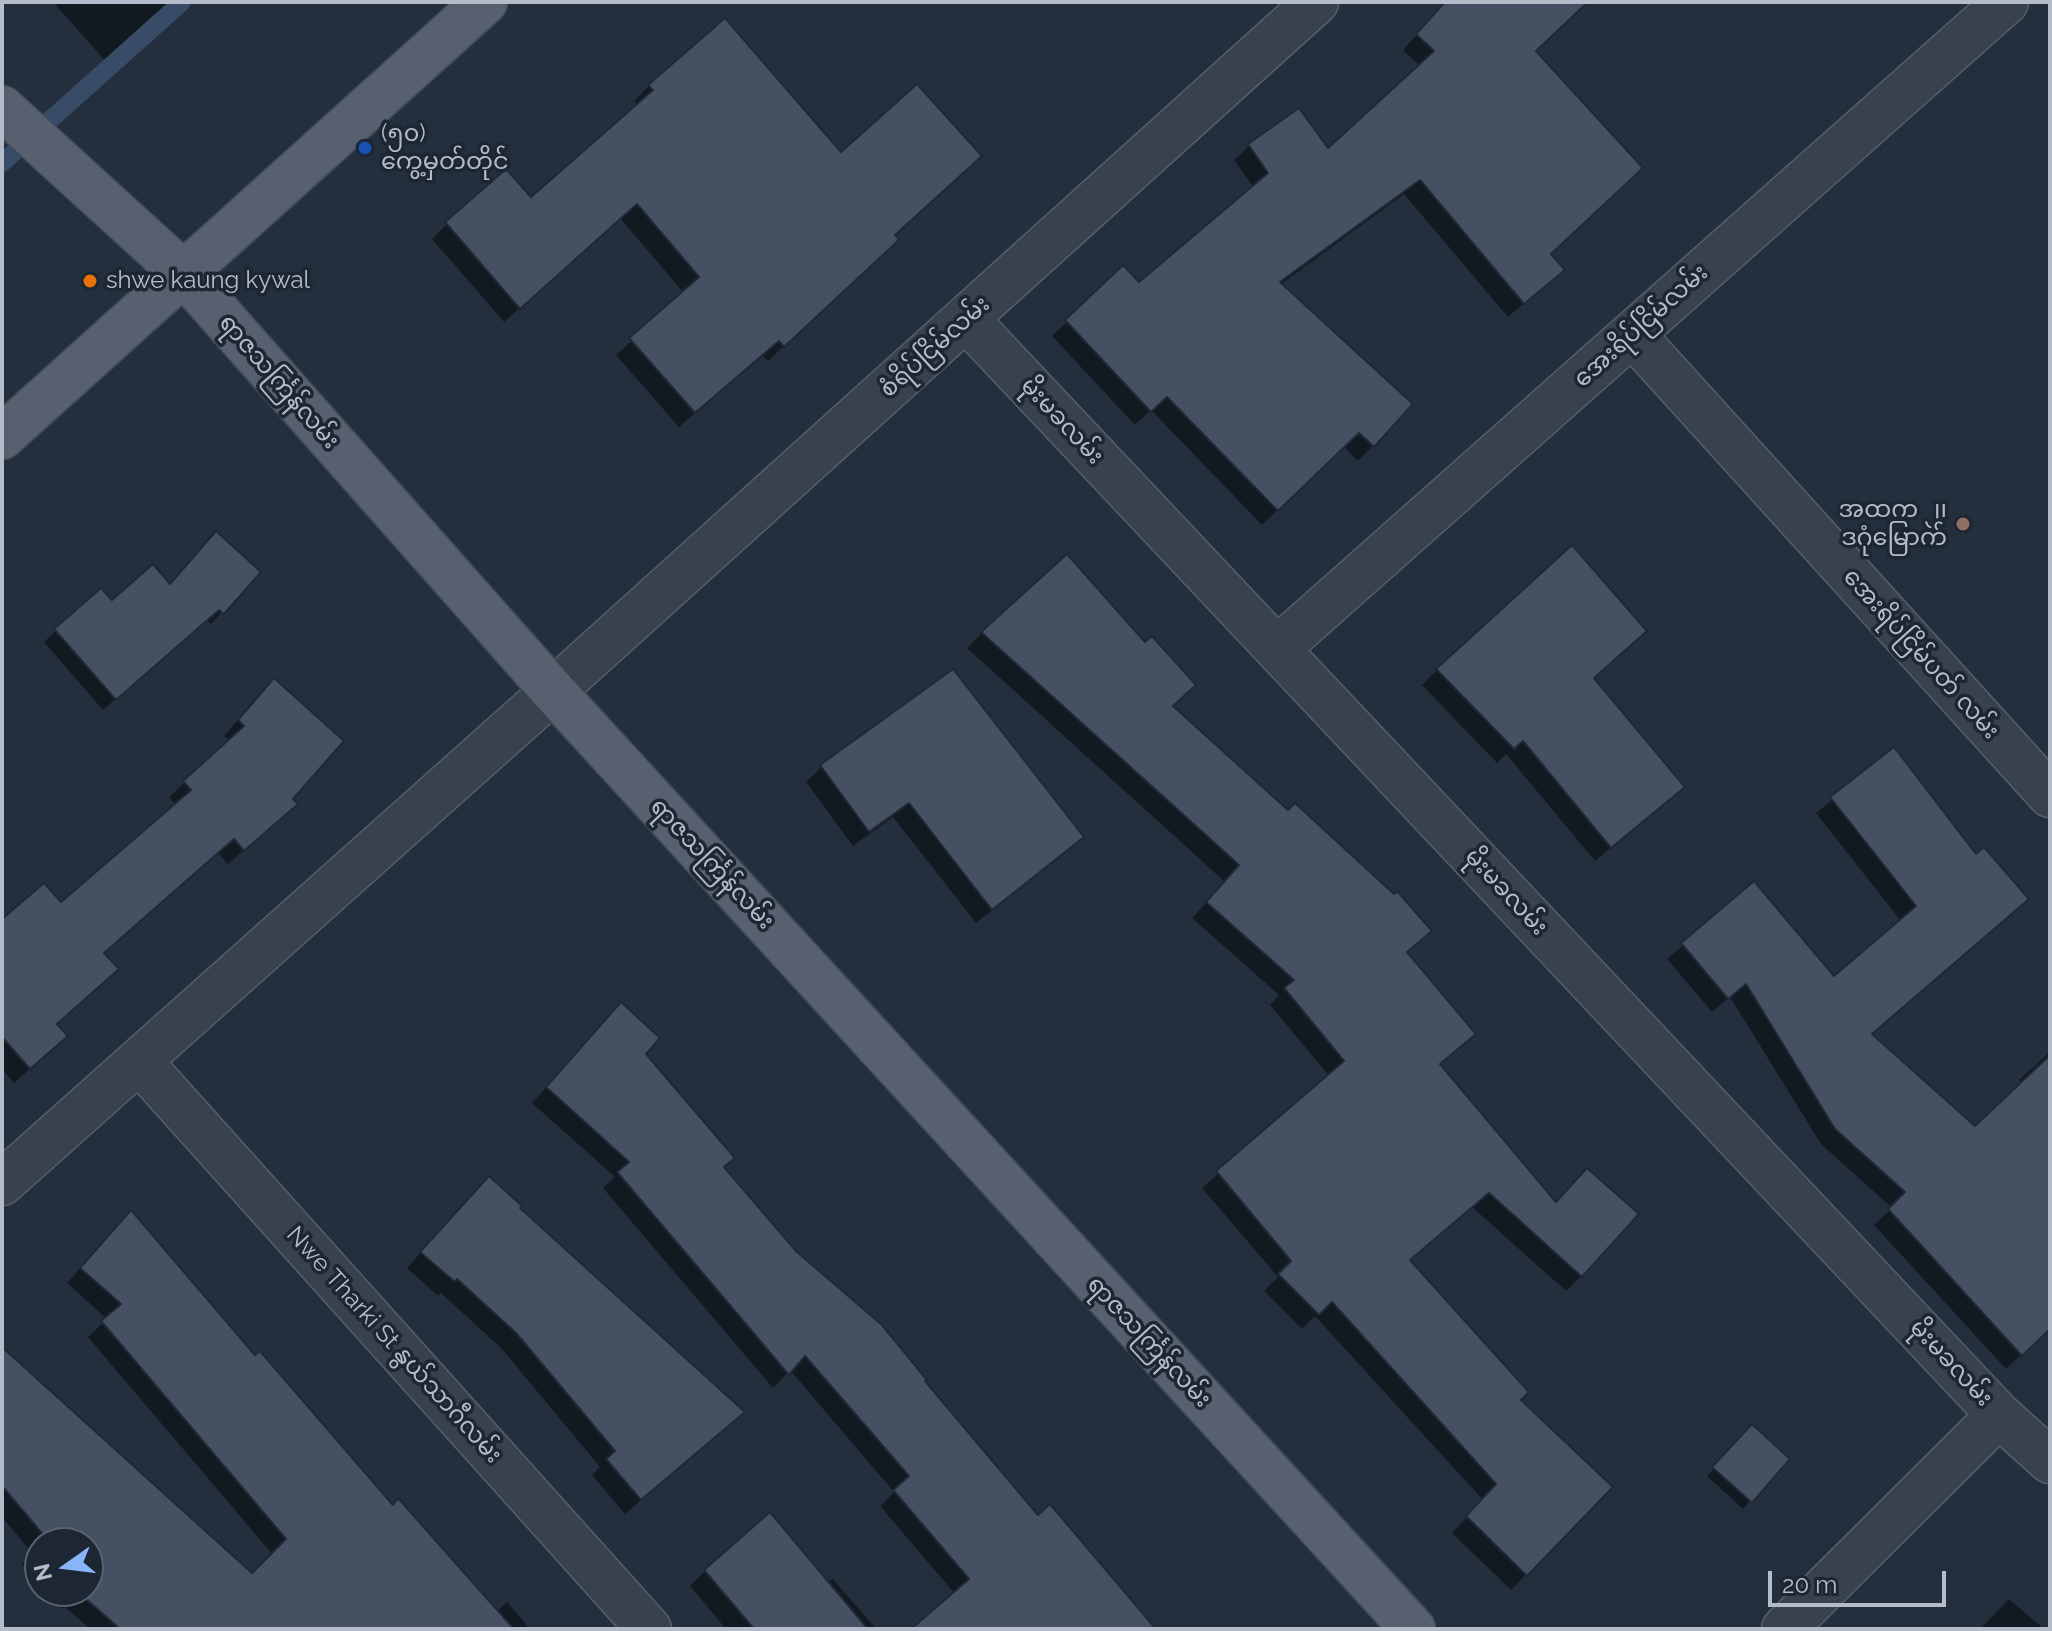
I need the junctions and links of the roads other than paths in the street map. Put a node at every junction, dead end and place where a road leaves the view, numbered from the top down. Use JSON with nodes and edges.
{"nodes":[{"id":1,"x":485,"y":2,"type":"edge"},
{"id":2,"x":1316,"y":2,"type":"edge"},
{"id":3,"x":2006,"y":2,"type":"edge"},
{"id":4,"x":2,"y":108,"type":"edge"},
{"id":5,"x":184,"y":274,"type":"junction"},
{"id":6,"x":966,"y":319,"type":"junction"},
{"id":7,"x":1632,"y":334,"type":"junction"},
{"id":8,"x":2,"y":437,"type":"edge"},
{"id":9,"x":1277,"y":649,"type":"junction"},
{"id":10,"x":553,"y":691,"type":"junction"},
{"id":11,"x":2050,"y":795,"type":"edge"},
{"id":12,"x":139,"y":1061,"type":"junction"},
{"id":13,"x":2,"y":1183,"type":"edge"},
{"id":14,"x":1999,"y":1415,"type":"junction"},
{"id":15,"x":2044,"y":1443,"type":"edge"},
{"id":16,"x":649,"y":1629,"type":"edge"},
{"id":17,"x":1413,"y":1629,"type":"edge"},
{"id":18,"x":1784,"y":1629,"type":"edge"}],
"edges":[{"from":1,"to":5,"type":"main road"},
{"from":2,"to":6,"type":"street","name":"စံရိပ်ငြိမ်လမ်း"},
{"from":3,"to":7,"type":"street","name":"အေးရိပ်ငြိမ်လမ်း"},
{"from":4,"to":5,"type":"main road","name":"ရာဇသင်္ကြန်လမ်း"},
{"from":5,"to":8,"type":"main road"},
{"from":5,"to":10,"type":"main road","name":"ရာဇသင်္ကြန်လမ်း"},
{"from":6,"to":9,"type":"street","name":"မိုးမခလမ်း"},
{"from":6,"to":10,"type":"street","name":"စံရိပ်ငြိမ်လမ်း"},
{"from":7,"to":9,"type":"street","name":"အေးရိပ်ငြိမ်လမ်း"},
{"from":7,"to":11,"type":"street","name":"အေးရိပ်ငြိမ်ပတ် လမ်း"},
{"from":9,"to":14,"type":"street","name":"မိုးမခလမ်း"},
{"from":10,"to":12,"type":"street","name":"စံရိပ်ငြိမ်လမ်း"},
{"from":10,"to":17,"type":"main road","name":"ရာဇသင်္ကြန်လမ်း"},
{"from":12,"to":13,"type":"street","name":"စံရိပ်ငြိမ်လမ်း"},
{"from":12,"to":16,"type":"street","name":"Nwe Tharki St နွယ်သာဂီလမ်း"},
{"from":14,"to":15,"type":"street","name":"မိုးမခလမ်း"},
{"from":14,"to":18,"type":"street"}]}
